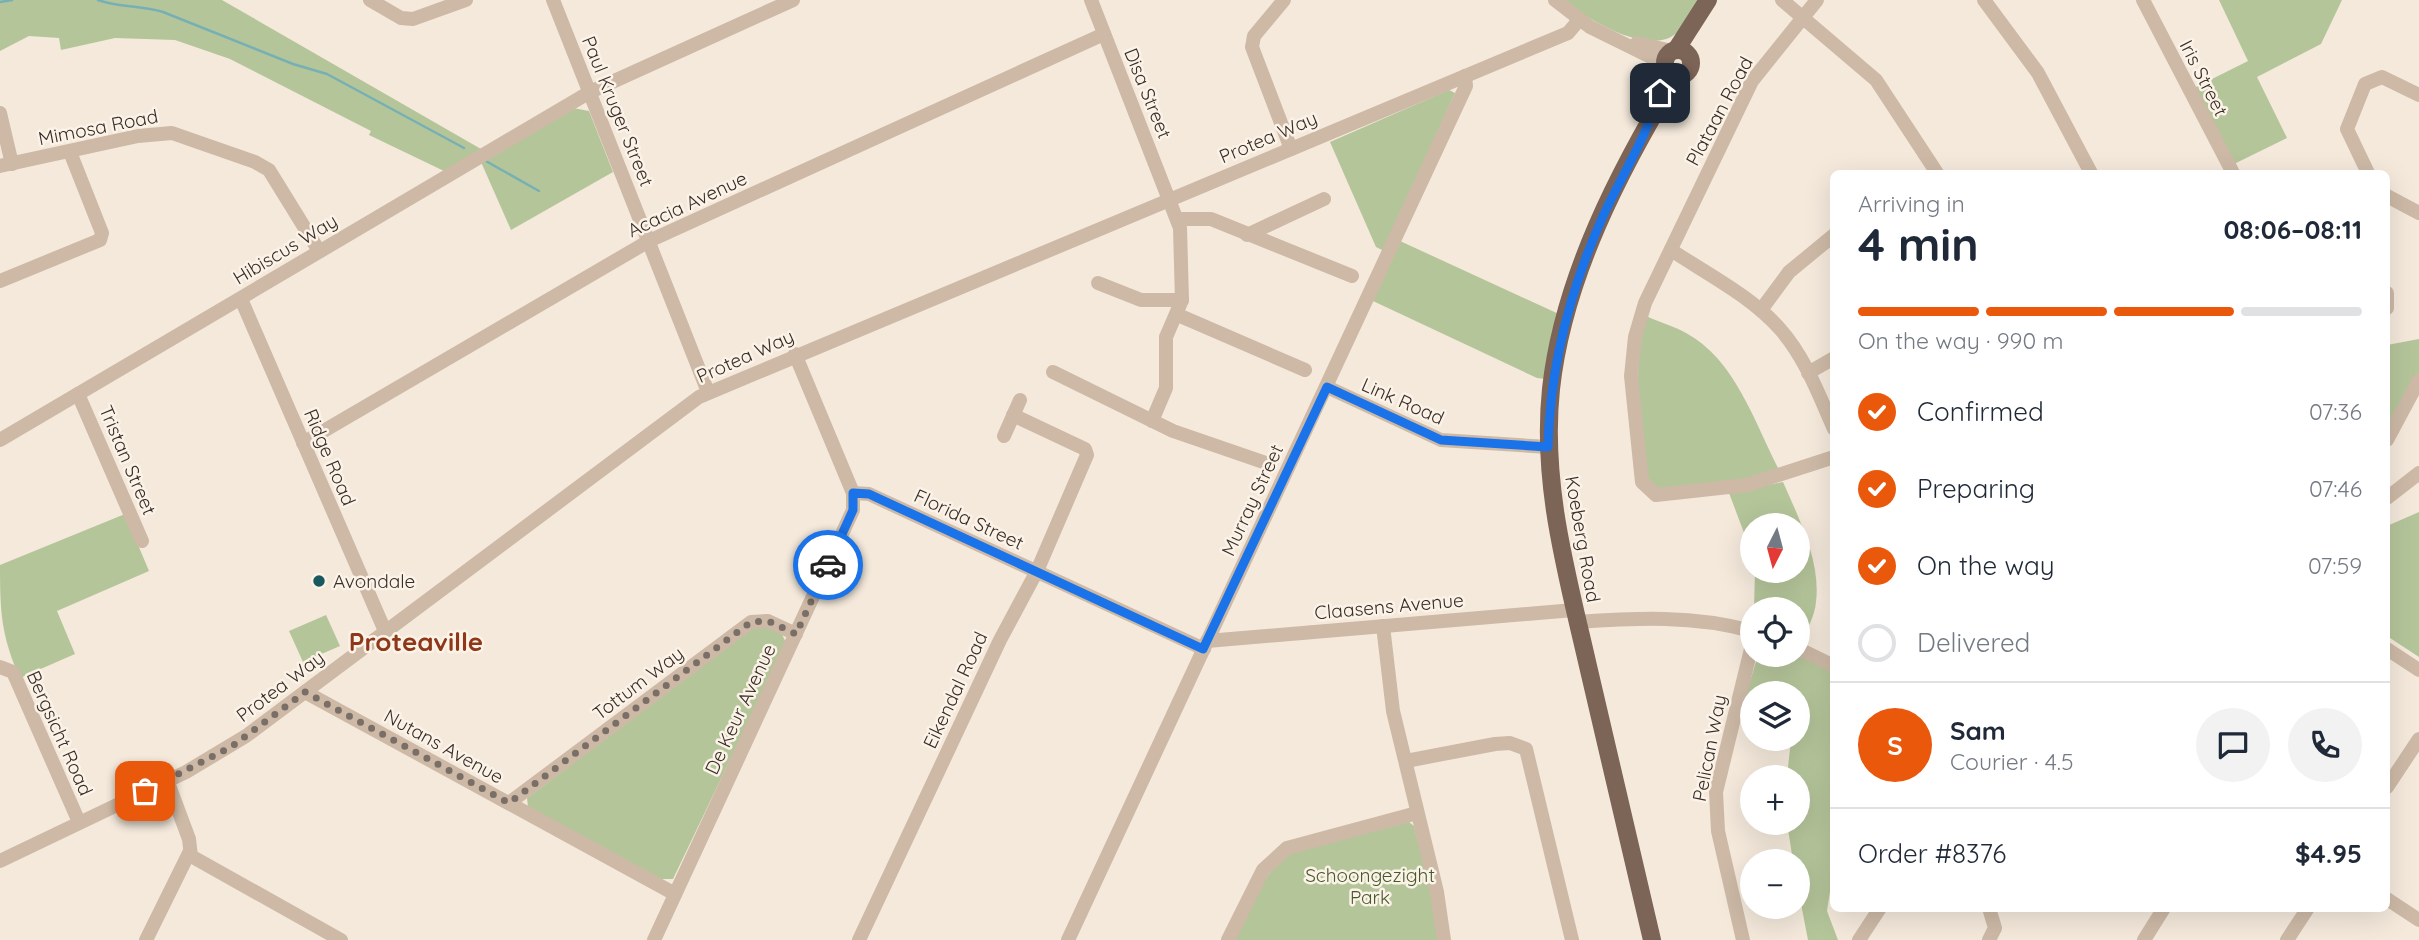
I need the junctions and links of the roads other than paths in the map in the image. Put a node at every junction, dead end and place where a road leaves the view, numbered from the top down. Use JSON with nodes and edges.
{"nodes":[{"id":1,"x":370,"y":0,"type":"edge"},
{"id":2,"x":466,"y":0,"type":"edge"},
{"id":3,"x":553,"y":0,"type":"edge"},
{"id":4,"x":1091,"y":0,"type":"edge"},
{"id":5,"x":1284,"y":0,"type":"edge"},
{"id":6,"x":1555,"y":0,"type":"edge"},
{"id":7,"x":1782,"y":0,"type":"edge"},
{"id":8,"x":1817,"y":0,"type":"edge"},
{"id":9,"x":1984,"y":0,"type":"edge"},
{"id":10,"x":2143,"y":0,"type":"edge"},
{"id":11,"x":782,"y":2,"type":"edge"},
{"id":12,"x":1705,"y":6,"type":"edge"},
{"id":13,"x":1803,"y":17,"type":"junction"},
{"id":14,"x":1579,"y":20,"type":"junction"},
{"id":15,"x":1104,"y":34,"type":"junction"},
{"id":16,"x":1674,"y":61,"type":"junction"},
{"id":17,"x":1465,"y":76,"type":"junction"},
{"id":18,"x":590,"y":92,"type":"junction"},
{"id":19,"x":2419,"y":95,"type":"edge"},
{"id":20,"x":0,"y":113,"type":"edge"},
{"id":21,"x":1291,"y":149,"type":"junction"},
{"id":22,"x":70,"y":152,"type":"junction"},
{"id":23,"x":6,"y":165,"type":"edge"},
{"id":24,"x":1934,"y":170,"type":"edge"},
{"id":25,"x":2089,"y":170,"type":"edge"},
{"id":26,"x":2231,"y":170,"type":"edge"},
{"id":27,"x":2367,"y":170,"type":"edge"},
{"id":28,"x":2390,"y":198,"type":"edge"},
{"id":29,"x":1170,"y":199,"type":"junction"},
{"id":30,"x":1324,"y":199,"type":"dead end"},
{"id":31,"x":2418,"y":212,"type":"edge"},
{"id":32,"x":1178,"y":219,"type":"junction"},
{"id":33,"x":1247,"y":235,"type":"junction"},
{"id":34,"x":1830,"y":238,"type":"edge"},
{"id":35,"x":649,"y":241,"type":"junction"},
{"id":36,"x":1671,"y":250,"type":"junction"},
{"id":37,"x":319,"y":251,"type":"junction"},
{"id":38,"x":1352,"y":276,"type":"dead end"},
{"id":39,"x":0,"y":281,"type":"edge"},
{"id":40,"x":1098,"y":283,"type":"dead end"},
{"id":41,"x":241,"y":299,"type":"junction"},
{"id":42,"x":1182,"y":300,"type":"junction"},
{"id":43,"x":1761,"y":310,"type":"junction"},
{"id":44,"x":1178,"y":315,"type":"junction"},
{"id":45,"x":795,"y":354,"type":"junction"},
{"id":46,"x":1830,"y":360,"type":"edge"},
{"id":47,"x":1305,"y":370,"type":"dead end"},
{"id":48,"x":1053,"y":372,"type":"dead end"},
{"id":49,"x":1808,"y":373,"type":"junction"},
{"id":50,"x":2419,"y":380,"type":"edge"},
{"id":51,"x":1327,"y":387,"type":"junction"},
{"id":52,"x":708,"y":392,"type":"junction"},
{"id":53,"x":78,"y":394,"type":"junction"},
{"id":54,"x":1020,"y":400,"type":"dead end"},
{"id":55,"x":1013,"y":415,"type":"junction"},
{"id":56,"x":1830,"y":420,"type":"edge"},
{"id":57,"x":1152,"y":421,"type":"junction"},
{"id":58,"x":2390,"y":434,"type":"edge"},
{"id":59,"x":1004,"y":436,"type":"dead end"},
{"id":60,"x":0,"y":440,"type":"edge"},
{"id":61,"x":303,"y":443,"type":"junction"},
{"id":62,"x":1548,"y":447,"type":"junction"},
{"id":63,"x":1830,"y":459,"type":"edge"},
{"id":64,"x":1266,"y":463,"type":"dead end"},
{"id":65,"x":2419,"y":473,"type":"edge"},
{"id":66,"x":853,"y":493,"type":"junction"},
{"id":67,"x":2390,"y":496,"type":"edge"},
{"id":68,"x":142,"y":541,"type":"dead end"},
{"id":69,"x":1037,"y":571,"type":"junction"},
{"id":70,"x":1576,"y":616,"type":"junction"},
{"id":71,"x":1383,"y":626,"type":"junction"},
{"id":72,"x":1740,"y":629,"type":"edge"},
{"id":73,"x":385,"y":631,"type":"junction"},
{"id":74,"x":796,"y":634,"type":"junction"},
{"id":75,"x":1205,"y":645,"type":"junction"},
{"id":76,"x":2390,"y":651,"type":"edge"},
{"id":77,"x":1810,"y":655,"type":"edge"},
{"id":78,"x":1830,"y":664,"type":"edge"},
{"id":79,"x":0,"y":667,"type":"edge"},
{"id":80,"x":1746,"y":667,"type":"edge"},
{"id":81,"x":2419,"y":670,"type":"edge"},
{"id":82,"x":305,"y":692,"type":"junction"},
{"id":83,"x":2419,"y":739,"type":"edge"},
{"id":84,"x":1406,"y":761,"type":"junction"},
{"id":85,"x":167,"y":780,"type":"junction"},
{"id":86,"x":2390,"y":782,"type":"edge"},
{"id":87,"x":509,"y":803,"type":"junction"},
{"id":88,"x":1417,"y":813,"type":"junction"},
{"id":89,"x":79,"y":822,"type":"junction"},
{"id":90,"x":190,"y":851,"type":"junction"},
{"id":91,"x":0,"y":861,"type":"edge"},
{"id":92,"x":675,"y":894,"type":"junction"},
{"id":93,"x":2390,"y":902,"type":"edge"},
{"id":94,"x":1877,"y":912,"type":"edge"},
{"id":95,"x":1990,"y":912,"type":"edge"},
{"id":96,"x":2162,"y":912,"type":"edge"},
{"id":97,"x":2305,"y":912,"type":"edge"},
{"id":98,"x":2419,"y":920,"type":"edge"},
{"id":99,"x":146,"y":940,"type":"edge"},
{"id":100,"x":341,"y":940,"type":"edge"},
{"id":101,"x":654,"y":940,"type":"edge"},
{"id":102,"x":859,"y":940,"type":"edge"},
{"id":103,"x":1069,"y":940,"type":"edge"},
{"id":104,"x":1228,"y":940,"type":"edge"},
{"id":105,"x":1444,"y":940,"type":"edge"},
{"id":106,"x":1572,"y":940,"type":"edge"},
{"id":107,"x":1652,"y":940,"type":"edge"},
{"id":108,"x":1743,"y":940,"type":"edge"},
{"id":109,"x":1859,"y":940,"type":"edge"},
{"id":110,"x":1989,"y":940,"type":"edge"},
{"id":111,"x":2144,"y":940,"type":"edge"},
{"id":112,"x":2287,"y":940,"type":"edge"}],
"edges":[{"from":1,"to":2,"type":"street"},
{"from":3,"to":18,"type":"street","name":"Paul Kruger Street"},
{"from":4,"to":15,"type":"street","name":"Disa Street"},
{"from":5,"to":21,"type":"street"},
{"from":6,"to":14,"type":"street"},
{"from":7,"to":13,"type":"street"},
{"from":8,"to":13,"type":"street","name":"Plataan Road"},
{"from":9,"to":25,"type":"street"},
{"from":10,"to":26,"type":"street","name":"Iris Street"},
{"from":11,"to":18,"type":"street","name":"Hibiscus Way"},
{"from":12,"to":16,"type":"main road","name":"Koeberg Road"},
{"from":13,"to":24,"type":"street"},
{"from":13,"to":36,"type":"street","name":"Plataan Road"},
{"from":14,"to":16,"type":"street"},
{"from":14,"to":17,"type":"street","name":"Protea Way"},
{"from":15,"to":29,"type":"street","name":"Disa Street"},
{"from":15,"to":35,"type":"street","name":"Acacia Avenue"},
{"from":16,"to":62,"type":"main road","name":"Koeberg Road"},
{"from":17,"to":21,"type":"street","name":"Protea Way"},
{"from":17,"to":51,"type":"street","name":"Murray Street"},
{"from":18,"to":35,"type":"street","name":"Paul Kruger Street"},
{"from":18,"to":37,"type":"street","name":"Hibiscus Way"},
{"from":19,"to":27,"type":"street"},
{"from":20,"to":23,"type":"street"},
{"from":21,"to":29,"type":"street","name":"Protea Way"},
{"from":22,"to":23,"type":"street","name":"Mimosa Road"},
{"from":22,"to":37,"type":"street","name":"Mimosa Road"},
{"from":22,"to":39,"type":"street"},
{"from":28,"to":31,"type":"street"},
{"from":29,"to":32,"type":"street","name":"Disa Street"},
{"from":29,"to":45,"type":"street","name":"Protea Way"},
{"from":30,"to":33,"type":"street"},
{"from":32,"to":33,"type":"street"},
{"from":32,"to":42,"type":"street","name":"Disa Street"},
{"from":33,"to":38,"type":"street"},
{"from":34,"to":43,"type":"street"},
{"from":35,"to":52,"type":"street","name":"Paul Kruger Street"},
{"from":35,"to":61,"type":"street","name":"Acacia Avenue"},
{"from":36,"to":43,"type":"street"},
{"from":36,"to":63,"type":"street","name":"Plataan Road"},
{"from":37,"to":41,"type":"street","name":"Hibiscus Way"},
{"from":40,"to":42,"type":"street"},
{"from":41,"to":53,"type":"street","name":"Hibiscus Way"},
{"from":41,"to":61,"type":"street","name":"Ridge Road"},
{"from":42,"to":44,"type":"street","name":"Disa Street"},
{"from":43,"to":49,"type":"street"},
{"from":44,"to":47,"type":"street"},
{"from":44,"to":57,"type":"street","name":"Disa Street"},
{"from":45,"to":52,"type":"street","name":"Protea Way"},
{"from":45,"to":66,"type":"street"},
{"from":46,"to":49,"type":"street"},
{"from":48,"to":57,"type":"street"},
{"from":49,"to":56,"type":"street"},
{"from":50,"to":58,"type":"street"},
{"from":51,"to":62,"type":"street","name":"Link Road"},
{"from":51,"to":75,"type":"street","name":"Murray Street"},
{"from":52,"to":73,"type":"street","name":"Protea Way"},
{"from":53,"to":60,"type":"street","name":"Hibiscus Way"},
{"from":53,"to":68,"type":"street","name":"Tristan Street"},
{"from":54,"to":55,"type":"street"},
{"from":55,"to":59,"type":"street"},
{"from":55,"to":69,"type":"street","name":"Eikendal Road"},
{"from":57,"to":64,"type":"street"},
{"from":61,"to":73,"type":"street","name":"Ridge Road"},
{"from":62,"to":70,"type":"main road","name":"Koeberg Road"},
{"from":65,"to":67,"type":"street"},
{"from":66,"to":69,"type":"street","name":"Florida Street"},
{"from":66,"to":74,"type":"street","name":"De Keur Avenue"},
{"from":69,"to":75,"type":"street","name":"Florida Street"},
{"from":69,"to":102,"type":"street","name":"Eikendal Road"},
{"from":70,"to":71,"type":"street","name":"Claasens Avenue"},
{"from":70,"to":72,"type":"street","name":"Claasens Avenue"},
{"from":70,"to":107,"type":"main road","name":"Koeberg Road"},
{"from":71,"to":75,"type":"street","name":"Claasens Avenue"},
{"from":71,"to":84,"type":"street"},
{"from":73,"to":82,"type":"street","name":"Protea Way"},
{"from":74,"to":87,"type":"street","name":"Tottum Way"},
{"from":74,"to":92,"type":"street","name":"De Keur Avenue"},
{"from":75,"to":103,"type":"street","name":"Murray Street"},
{"from":76,"to":81,"type":"street"},
{"from":77,"to":78,"type":"street"},
{"from":79,"to":89,"type":"street","name":"Bergsicht Road"},
{"from":80,"to":108,"type":"street","name":"Pelican Way"},
{"from":82,"to":85,"type":"street","name":"Protea Way"},
{"from":82,"to":87,"type":"street","name":"Nutans Avenue"},
{"from":83,"to":86,"type":"street"},
{"from":84,"to":88,"type":"street"},
{"from":84,"to":106,"type":"street"},
{"from":85,"to":89,"type":"street","name":"Protea Way"},
{"from":85,"to":90,"type":"street"},
{"from":87,"to":92,"type":"street","name":"Nutans Avenue"},
{"from":88,"to":104,"type":"street"},
{"from":88,"to":105,"type":"street"},
{"from":89,"to":91,"type":"street","name":"Protea Way"},
{"from":90,"to":99,"type":"street"},
{"from":90,"to":100,"type":"street"},
{"from":92,"to":101,"type":"street","name":"De Keur Avenue"},
{"from":93,"to":98,"type":"street"},
{"from":94,"to":109,"type":"street"},
{"from":95,"to":110,"type":"street"},
{"from":96,"to":111,"type":"street"},
{"from":97,"to":112,"type":"street"}]}
